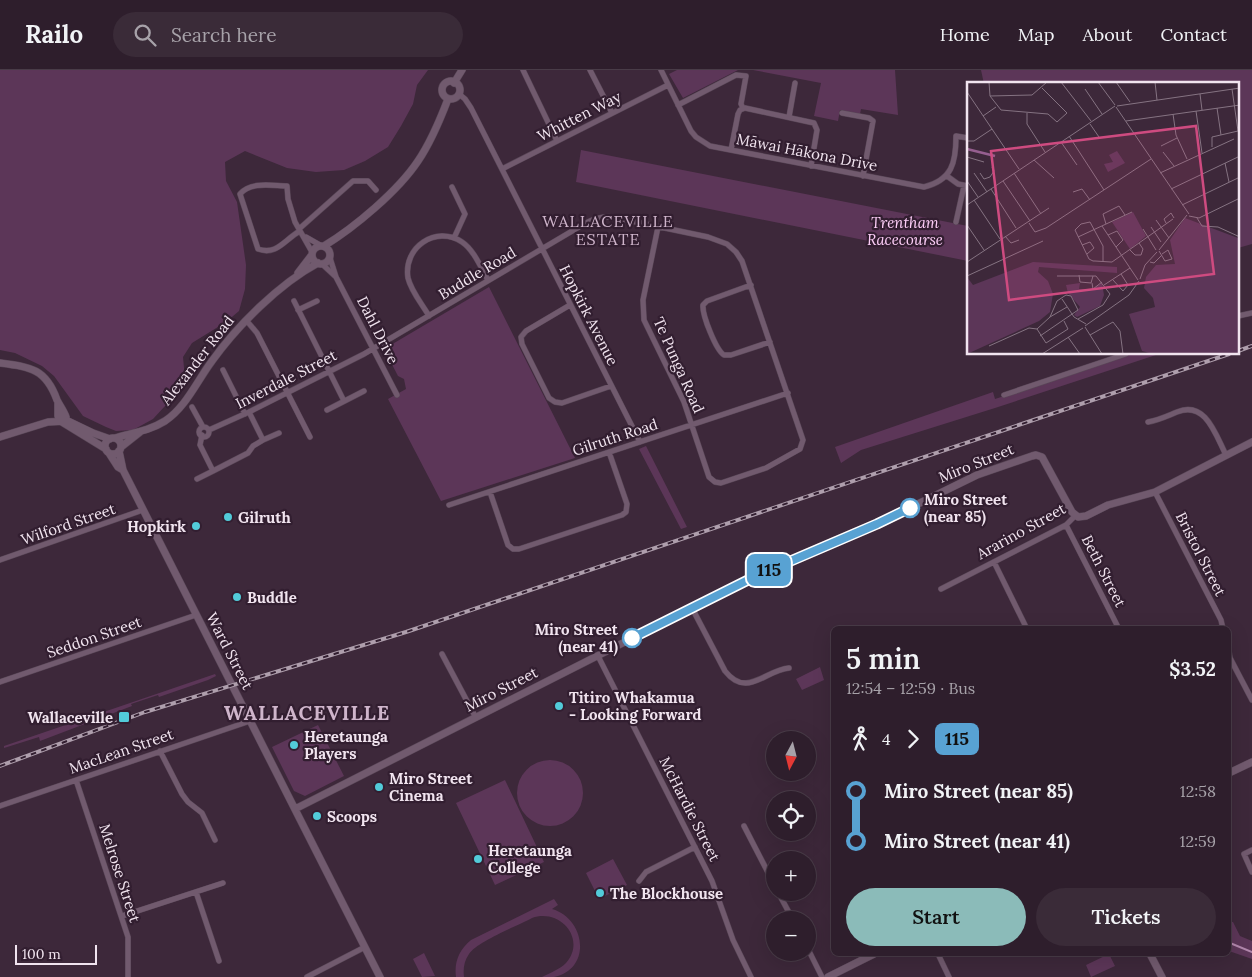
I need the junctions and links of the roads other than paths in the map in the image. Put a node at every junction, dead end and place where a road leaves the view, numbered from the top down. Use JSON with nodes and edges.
{"nodes":[{"id":1,"x":462,"y":70,"type":"edge"},
{"id":2,"x":523,"y":70,"type":"edge"},
{"id":3,"x":590,"y":70,"type":"edge"},
{"id":4,"x":661,"y":70,"type":"edge"},
{"id":5,"x":454,"y":83,"type":"junction"},
{"id":6,"x":795,"y":83,"type":"dead end"},
{"id":7,"x":668,"y":85,"type":"junction"},
{"id":8,"x":459,"y":94,"type":"junction"},
{"id":9,"x":448,"y":99,"type":"junction"},
{"id":10,"x":678,"y":105,"type":"junction"},
{"id":11,"x":743,"y":108,"type":"junction"},
{"id":12,"x":612,"y":113,"type":"junction"},
{"id":13,"x":842,"y":113,"type":"dead end"},
{"id":14,"x":789,"y":117,"type":"junction"},
{"id":15,"x":967,"y":138,"type":"edge"},
{"id":16,"x":557,"y":141,"type":"junction"},
{"id":17,"x":731,"y":150,"type":"junction"},
{"id":18,"x":811,"y":166,"type":"junction"},
{"id":19,"x":502,"y":169,"type":"junction"},
{"id":20,"x":863,"y":176,"type":"junction"},
{"id":21,"x":947,"y":176,"type":"junction"},
{"id":22,"x":966,"y":186,"type":"edge"},
{"id":23,"x":452,"y":187,"type":"dead end"},
{"id":24,"x":376,"y":190,"type":"dead end"},
{"id":25,"x":956,"y":222,"type":"dead end"},
{"id":26,"x":351,"y":227,"type":"junction"},
{"id":27,"x":658,"y":227,"type":"junction"},
{"id":28,"x":301,"y":232,"type":"junction"},
{"id":29,"x":454,"y":238,"type":"junction"},
{"id":30,"x":322,"y":245,"type":"junction"},
{"id":31,"x":542,"y":248,"type":"junction"},
{"id":32,"x":312,"y":254,"type":"junction"},
{"id":33,"x":330,"y":256,"type":"junction"},
{"id":34,"x":320,"y":264,"type":"junction"},
{"id":35,"x":336,"y":277,"type":"junction"},
{"id":36,"x":293,"y":279,"type":"junction"},
{"id":37,"x":488,"y":280,"type":"junction"},
{"id":38,"x":752,"y":285,"type":"junction"},
{"id":39,"x":294,"y":301,"type":"dead end"},
{"id":40,"x":317,"y":301,"type":"dead end"},
{"id":41,"x":570,"y":305,"type":"junction"},
{"id":42,"x":298,"y":310,"type":"junction"},
{"id":43,"x":428,"y":316,"type":"junction"},
{"id":44,"x":246,"y":320,"type":"junction"},
{"id":45,"x":770,"y":342,"type":"junction"},
{"id":46,"x":373,"y":348,"type":"junction"},
{"id":47,"x":1123,"y":355,"type":"edge"},
{"id":48,"x":0,"y":363,"type":"edge"},
{"id":49,"x":223,"y":370,"type":"dead end"},
{"id":50,"x":329,"y":371,"type":"junction"},
{"id":51,"x":611,"y":386,"type":"junction"},
{"id":52,"x":364,"y":391,"type":"dead end"},
{"id":53,"x":287,"y":392,"type":"junction"},
{"id":54,"x":788,"y":393,"type":"junction"},
{"id":55,"x":397,"y":394,"type":"dead end"},
{"id":56,"x":1004,"y":395,"type":"dead end"},
{"id":57,"x":344,"y":401,"type":"junction"},
{"id":58,"x":192,"y":407,"type":"dead end"},
{"id":59,"x":327,"y":410,"type":"dead end"},
{"id":60,"x":247,"y":413,"type":"junction"},
{"id":61,"x":62,"y":422,"type":"junction"},
{"id":62,"x":1148,"y":422,"type":"dead end"},
{"id":63,"x":692,"y":425,"type":"junction"},
{"id":64,"x":203,"y":427,"type":"junction"},
{"id":65,"x":209,"y":430,"type":"junction"},
{"id":66,"x":140,"y":432,"type":"junction"},
{"id":67,"x":279,"y":433,"type":"dead end"},
{"id":68,"x":202,"y":435,"type":"junction"},
{"id":69,"x":0,"y":437,"type":"edge"},
{"id":70,"x":310,"y":437,"type":"dead end"},
{"id":71,"x":112,"y":438,"type":"junction"},
{"id":72,"x":263,"y":440,"type":"junction"},
{"id":73,"x":640,"y":442,"type":"junction"},
{"id":74,"x":1252,"y":442,"type":"edge"},
{"id":75,"x":120,"y":449,"type":"junction"},
{"id":76,"x":108,"y":451,"type":"junction"},
{"id":77,"x":610,"y":452,"type":"junction"},
{"id":78,"x":1226,"y":455,"type":"junction"},
{"id":79,"x":123,"y":470,"type":"junction"},
{"id":80,"x":213,"y":471,"type":"junction"},
{"id":81,"x":197,"y":479,"type":"dead end"},
{"id":82,"x":490,"y":492,"type":"junction"},
{"id":83,"x":1155,"y":492,"type":"junction"},
{"id":84,"x":449,"y":506,"type":"dead end"},
{"id":85,"x":143,"y":510,"type":"junction"},
{"id":86,"x":1075,"y":516,"type":"junction"},
{"id":87,"x":1066,"y":525,"type":"junction"},
{"id":88,"x":0,"y":560,"type":"edge"},
{"id":89,"x":994,"y":562,"type":"junction"},
{"id":90,"x":941,"y":589,"type":"dead end"},
{"id":91,"x":692,"y":608,"type":"junction"},
{"id":92,"x":196,"y":615,"type":"junction"},
{"id":93,"x":1026,"y":626,"type":"edge"},
{"id":94,"x":1117,"y":626,"type":"edge"},
{"id":95,"x":1222,"y":626,"type":"edge"},
{"id":96,"x":442,"y":654,"type":"dead end"},
{"id":97,"x":598,"y":656,"type":"junction"},
{"id":98,"x":1231,"y":660,"type":"edge"},
{"id":99,"x":790,"y":668,"type":"dead end"},
{"id":100,"x":0,"y":682,"type":"edge"},
{"id":101,"x":1252,"y":700,"type":"edge"},
{"id":102,"x":476,"y":718,"type":"junction"},
{"id":103,"x":250,"y":721,"type":"junction"},
{"id":104,"x":160,"y":751,"type":"junction"},
{"id":105,"x":1252,"y":762,"type":"edge"},
{"id":106,"x":1231,"y":772,"type":"edge"},
{"id":107,"x":76,"y":780,"type":"junction"},
{"id":108,"x":0,"y":806,"type":"edge"},
{"id":109,"x":295,"y":810,"type":"junction"},
{"id":110,"x":744,"y":826,"type":"dead end"},
{"id":111,"x":215,"y":840,"type":"dead end"},
{"id":112,"x":695,"y":847,"type":"junction"},
{"id":113,"x":1252,"y":850,"type":"edge"},
{"id":114,"x":766,"y":869,"type":"edge"},
{"id":115,"x":1252,"y":872,"type":"edge"},
{"id":116,"x":639,"y":881,"type":"dead end"},
{"id":117,"x":223,"y":882,"type":"dead end"},
{"id":118,"x":196,"y":892,"type":"junction"},
{"id":119,"x":122,"y":916,"type":"junction"},
{"id":120,"x":365,"y":947,"type":"junction"},
{"id":121,"x":870,"y":956,"type":"edge"},
{"id":122,"x":939,"y":956,"type":"edge"},
{"id":123,"x":1151,"y":956,"type":"edge"},
{"id":124,"x":219,"y":961,"type":"dead end"},
{"id":125,"x":814,"y":961,"type":"edge"},
{"id":126,"x":128,"y":977,"type":"edge"},
{"id":127,"x":307,"y":977,"type":"edge"},
{"id":128,"x":380,"y":977,"type":"edge"},
{"id":129,"x":751,"y":977,"type":"edge"},
{"id":130,"x":822,"y":977,"type":"edge"},
{"id":131,"x":828,"y":977,"type":"edge"},
{"id":132,"x":949,"y":977,"type":"edge"},
{"id":133,"x":1162,"y":977,"type":"edge"}],
"edges":[{"from":1,"to":5,"type":"street"},
{"from":2,"to":16,"type":"street"},
{"from":3,"to":12,"type":"street"},
{"from":4,"to":7,"type":"street","name":"Māwai Hākona Drive"},
{"from":5,"to":8,"type":"street"},
{"from":5,"to":9,"type":"street"},
{"from":6,"to":14,"type":"street"},
{"from":7,"to":10,"type":"street","name":"Māwai Hākona Drive"},
{"from":7,"to":12,"type":"street","name":"Whitten Way"},
{"from":8,"to":9,"type":"street"},
{"from":8,"to":19,"type":"street","name":"Hopkirk Avenue"},
{"from":9,"to":26,"type":"street","name":"Alexander Road"},
{"from":10,"to":11,"type":"street"},
{"from":10,"to":17,"type":"street","name":"Māwai Hākona Drive"},
{"from":11,"to":14,"type":"street"},
{"from":11,"to":17,"type":"street"},
{"from":12,"to":16,"type":"street","name":"Whitten Way"},
{"from":13,"to":20,"type":"street"},
{"from":14,"to":18,"type":"street"},
{"from":15,"to":21,"type":"street"},
{"from":16,"to":19,"type":"street","name":"Whitten Way"},
{"from":17,"to":18,"type":"street","name":"Māwai Hākona Drive"},
{"from":18,"to":20,"type":"street","name":"Māwai Hākona Drive"},
{"from":19,"to":31,"type":"street","name":"Hopkirk Avenue"},
{"from":20,"to":21,"type":"street","name":"Māwai Hākona Drive"},
{"from":21,"to":22,"type":"street"},
{"from":22,"to":25,"type":"street"},
{"from":23,"to":29,"type":"street"},
{"from":24,"to":28,"type":"street"},
{"from":26,"to":30,"type":"street","name":"Alexander Road"},
{"from":26,"to":33,"type":"street","name":"Alexander Road"},
{"from":27,"to":31,"type":"street","name":"Buddle Road"},
{"from":27,"to":38,"type":"street","name":"Buddle Road"},
{"from":27,"to":63,"type":"street","name":"Te Punga Road"},
{"from":28,"to":28,"type":"street"},
{"from":28,"to":30,"type":"street"},
{"from":28,"to":32,"type":"street"},
{"from":29,"to":37,"type":"street"},
{"from":29,"to":43,"type":"street"},
{"from":30,"to":32,"type":"street","name":"Alexander Road"},
{"from":30,"to":33,"type":"street"},
{"from":31,"to":37,"type":"street","name":"Buddle Road"},
{"from":31,"to":41,"type":"street","name":"Hopkirk Avenue"},
{"from":32,"to":34,"type":"street"},
{"from":32,"to":36,"type":"street","name":"Alexander Road"},
{"from":33,"to":34,"type":"street","name":"Alexander Road"},
{"from":33,"to":35,"type":"street","name":"Dahl Drive"},
{"from":34,"to":35,"type":"street","name":"Dahl Drive"},
{"from":34,"to":36,"type":"street","name":"Alexander Road"},
{"from":35,"to":46,"type":"street","name":"Dahl Drive"},
{"from":36,"to":44,"type":"street","name":"Alexander Road"},
{"from":37,"to":43,"type":"street","name":"Buddle Road"},
{"from":38,"to":45,"type":"street","name":"Buddle Road"},
{"from":38,"to":45,"type":"street"},
{"from":39,"to":42,"type":"street"},
{"from":40,"to":42,"type":"street"},
{"from":41,"to":51,"type":"street","name":"Hopkirk Avenue"},
{"from":41,"to":51,"type":"street"},
{"from":42,"to":50,"type":"street"},
{"from":43,"to":46,"type":"street","name":"Buddle Road"},
{"from":44,"to":53,"type":"street"},
{"from":44,"to":66,"type":"street","name":"Alexander Road"},
{"from":45,"to":54,"type":"street","name":"Buddle Road"},
{"from":46,"to":50,"type":"street","name":"Inverdale Street"},
{"from":46,"to":55,"type":"street","name":"Dahl Drive"},
{"from":47,"to":56,"type":"street"},
{"from":48,"to":61,"type":"street"},
{"from":49,"to":60,"type":"street"},
{"from":50,"to":53,"type":"street","name":"Inverdale Street"},
{"from":50,"to":57,"type":"street"},
{"from":51,"to":73,"type":"street","name":"Hopkirk Avenue"},
{"from":52,"to":57,"type":"street"},
{"from":53,"to":60,"type":"street","name":"Inverdale Street"},
{"from":53,"to":70,"type":"street"},
{"from":54,"to":63,"type":"street","name":"Gilruth Road"},
{"from":54,"to":63,"type":"street","name":"Te Punga Road"},
{"from":57,"to":59,"type":"street"},
{"from":58,"to":64,"type":"street"},
{"from":60,"to":65,"type":"street","name":"Inverdale Street"},
{"from":60,"to":72,"type":"street"},
{"from":61,"to":69,"type":"street"},
{"from":61,"to":71,"type":"street"},
{"from":61,"to":76,"type":"street","name":"Ward Street"},
{"from":62,"to":78,"type":"street"},
{"from":63,"to":73,"type":"street","name":"Gilruth Road"},
{"from":64,"to":65,"type":"street"},
{"from":64,"to":68,"type":"street"},
{"from":65,"to":68,"type":"street","name":"Inverdale Street"},
{"from":66,"to":71,"type":"street","name":"Alexander Road"},
{"from":66,"to":75,"type":"street","name":"Alexander Road"},
{"from":67,"to":72,"type":"street"},
{"from":68,"to":80,"type":"street"},
{"from":71,"to":75,"type":"street"},
{"from":71,"to":76,"type":"street"},
{"from":72,"to":80,"type":"street"},
{"from":73,"to":77,"type":"street","name":"Gilruth Road"},
{"from":74,"to":78,"type":"street","name":"Ararino Street"},
{"from":75,"to":76,"type":"street"},
{"from":75,"to":79,"type":"street","name":"Ward Street"},
{"from":76,"to":79,"type":"street","name":"Ward Street"},
{"from":77,"to":82,"type":"street","name":"Gilruth Road"},
{"from":77,"to":82,"type":"street"},
{"from":78,"to":83,"type":"street","name":"Ararino Street"},
{"from":79,"to":85,"type":"street","name":"Ward Street"},
{"from":80,"to":81,"type":"street"},
{"from":82,"to":84,"type":"street","name":"Gilruth Road"},
{"from":83,"to":86,"type":"street","name":"Ararino Street"},
{"from":83,"to":95,"type":"street","name":"Bristol Street"},
{"from":85,"to":88,"type":"street","name":"Wilford Street"},
{"from":85,"to":92,"type":"street","name":"Ward Street"},
{"from":86,"to":87,"type":"street","name":"Ararino Street"},
{"from":86,"to":91,"type":"street","name":"Miro Street"},
{"from":87,"to":89,"type":"street","name":"Ararino Street"},
{"from":87,"to":94,"type":"street","name":"Beth Street"},
{"from":89,"to":90,"type":"street","name":"Ararino Street"},
{"from":89,"to":93,"type":"street"},
{"from":91,"to":97,"type":"street","name":"Miro Street"},
{"from":91,"to":99,"type":"street"},
{"from":92,"to":100,"type":"street","name":"Seddon Street"},
{"from":92,"to":103,"type":"street","name":"Ward Street"},
{"from":96,"to":102,"type":"street"},
{"from":97,"to":102,"type":"street","name":"Miro Street"},
{"from":97,"to":112,"type":"street","name":"McHardie Street"},
{"from":98,"to":101,"type":"street"},
{"from":102,"to":109,"type":"street","name":"Miro Street"},
{"from":103,"to":104,"type":"street","name":"MacLean Street"},
{"from":103,"to":109,"type":"street","name":"Ward Street"},
{"from":104,"to":107,"type":"street","name":"MacLean Street"},
{"from":104,"to":111,"type":"street"},
{"from":105,"to":106,"type":"street"},
{"from":107,"to":108,"type":"street","name":"MacLean Street"},
{"from":107,"to":119,"type":"street","name":"Melrose Street"},
{"from":109,"to":120,"type":"street","name":"Ward Street"},
{"from":110,"to":114,"type":"street"},
{"from":112,"to":116,"type":"street"},
{"from":112,"to":129,"type":"street","name":"McHardie Street"},
{"from":113,"to":115,"type":"street"},
{"from":117,"to":118,"type":"street"},
{"from":118,"to":119,"type":"street"},
{"from":118,"to":124,"type":"street"},
{"from":119,"to":126,"type":"street","name":"Melrose Street"},
{"from":120,"to":127,"type":"street"},
{"from":120,"to":128,"type":"street","name":"Ward Street"},
{"from":121,"to":131,"type":"street"},
{"from":122,"to":132,"type":"street"},
{"from":123,"to":133,"type":"street"},
{"from":125,"to":130,"type":"street"}]}
